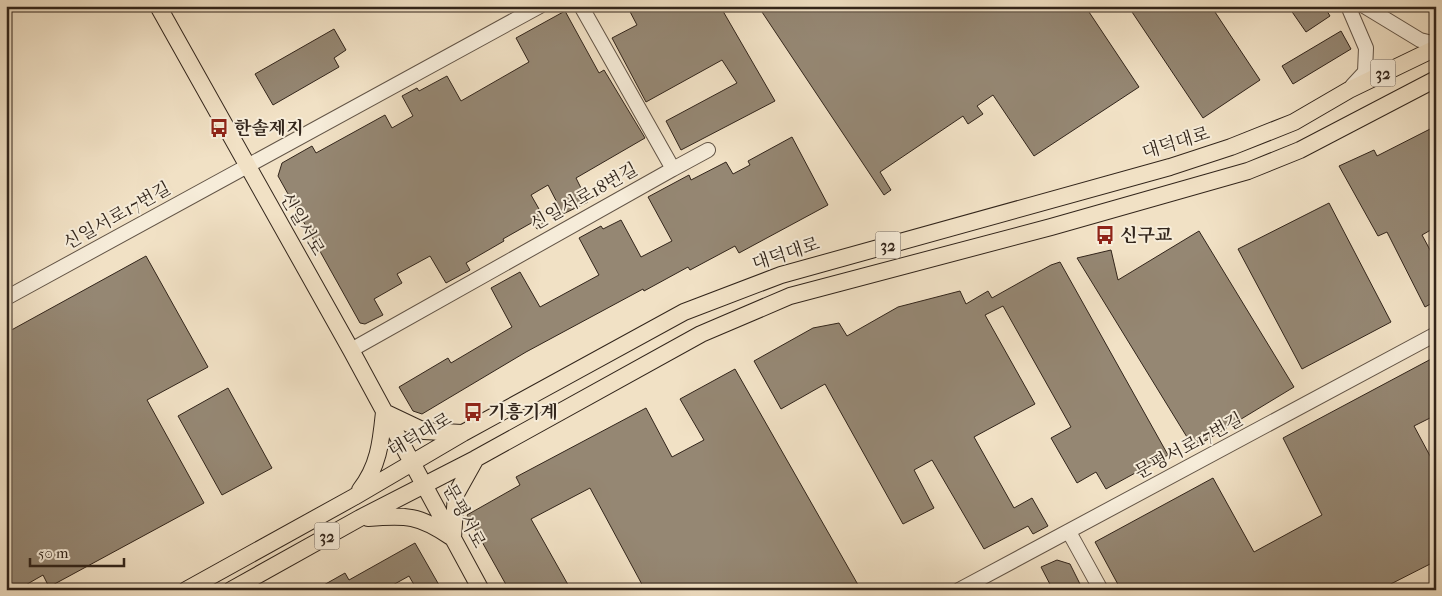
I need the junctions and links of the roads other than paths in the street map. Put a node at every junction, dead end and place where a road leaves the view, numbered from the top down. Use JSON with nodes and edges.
{"nodes":[{"id":1,"x":158,"y":6,"type":"edge"},
{"id":2,"x":540,"y":6,"type":"edge"},
{"id":3,"x":581,"y":6,"type":"edge"},
{"id":4,"x":1376,"y":6,"type":"edge"},
{"id":5,"x":1354,"y":8,"type":"edge"},
{"id":6,"x":1389,"y":21,"type":"junction"},
{"id":7,"x":1436,"y":46,"type":"edge"},
{"id":8,"x":1436,"y":79,"type":"edge"},
{"id":9,"x":1436,"y":87,"type":"edge"},
{"id":10,"x":1350,"y":90,"type":"junction"},
{"id":11,"x":1402,"y":95,"type":"junction"},
{"id":12,"x":708,"y":150,"type":"dead end"},
{"id":13,"x":246,"y":166,"type":"junction"},
{"id":14,"x":673,"y":169,"type":"junction"},
{"id":15,"x":6,"y":298,"type":"edge"},
{"id":16,"x":1436,"y":334,"type":"edge"},
{"id":17,"x":351,"y":350,"type":"junction"},
{"id":18,"x":384,"y":412,"type":"junction"},
{"id":19,"x":463,"y":433,"type":"junction"},
{"id":20,"x":476,"y":459,"type":"junction"},
{"id":21,"x":412,"y":462,"type":"junction"},
{"id":22,"x":424,"y":485,"type":"junction"},
{"id":23,"x":354,"y":497,"type":"junction"},
{"id":24,"x":360,"y":518,"type":"junction"},
{"id":25,"x":1069,"y":532,"type":"junction"},
{"id":26,"x":453,"y":538,"type":"junction"},
{"id":27,"x":186,"y":590,"type":"edge"},
{"id":28,"x":231,"y":590,"type":"edge"},
{"id":29,"x":481,"y":590,"type":"edge"},
{"id":30,"x":959,"y":590,"type":"edge"},
{"id":31,"x":1101,"y":590,"type":"edge"}],
"edges":[{"from":1,"to":13,"type":"main road","name":"신일서로"},
{"from":2,"to":13,"type":"street"},
{"from":3,"to":14,"type":"street"},
{"from":4,"to":6,"type":"street"},
{"from":5,"to":6,"type":"street"},
{"from":5,"to":10,"type":"street"},
{"from":6,"to":7,"type":"street"},
{"from":7,"to":10,"type":"main road","name":"대덕대로","number":"32"},
{"from":8,"to":11,"type":"main road","number":"32"},
{"from":9,"to":11,"type":"street"},
{"from":10,"to":19,"type":"main road","name":"대덕대로","number":"32"},
{"from":11,"to":20,"type":"main road","number":"32"},
{"from":12,"to":14,"type":"street","name":"신일서로18번길"},
{"from":13,"to":15,"type":"street","name":"신일서로17번길"},
{"from":13,"to":17,"type":"main road","name":"신일서로"},
{"from":14,"to":17,"type":"street","name":"신일서로18번길"},
{"from":16,"to":25,"type":"street","name":"문평서로17번길"},
{"from":17,"to":18,"type":"main road","name":"신일서로"},
{"from":18,"to":19,"type":"main road"},
{"from":18,"to":21,"type":"main road","name":"신일서로"},
{"from":18,"to":23,"type":"main road"},
{"from":19,"to":21,"type":"main road","name":"대덕대로","number":"32"},
{"from":20,"to":22,"type":"main road","number":"32"},
{"from":20,"to":26,"type":"main road"},
{"from":21,"to":22,"type":"main road","name":"문평서로"},
{"from":21,"to":23,"type":"main road","name":"대덕대로","number":"32"},
{"from":22,"to":24,"type":"main road","number":"32"},
{"from":22,"to":26,"type":"main road","name":"문평서로"},
{"from":23,"to":27,"type":"main road","name":"대덕대로","number":"32"},
{"from":24,"to":26,"type":"main road"},
{"from":24,"to":28,"type":"main road","number":"32"},
{"from":25,"to":30,"type":"street","name":"문평서로17번길"},
{"from":25,"to":31,"type":"street"},
{"from":26,"to":29,"type":"main road","name":"문평서로"}]}
